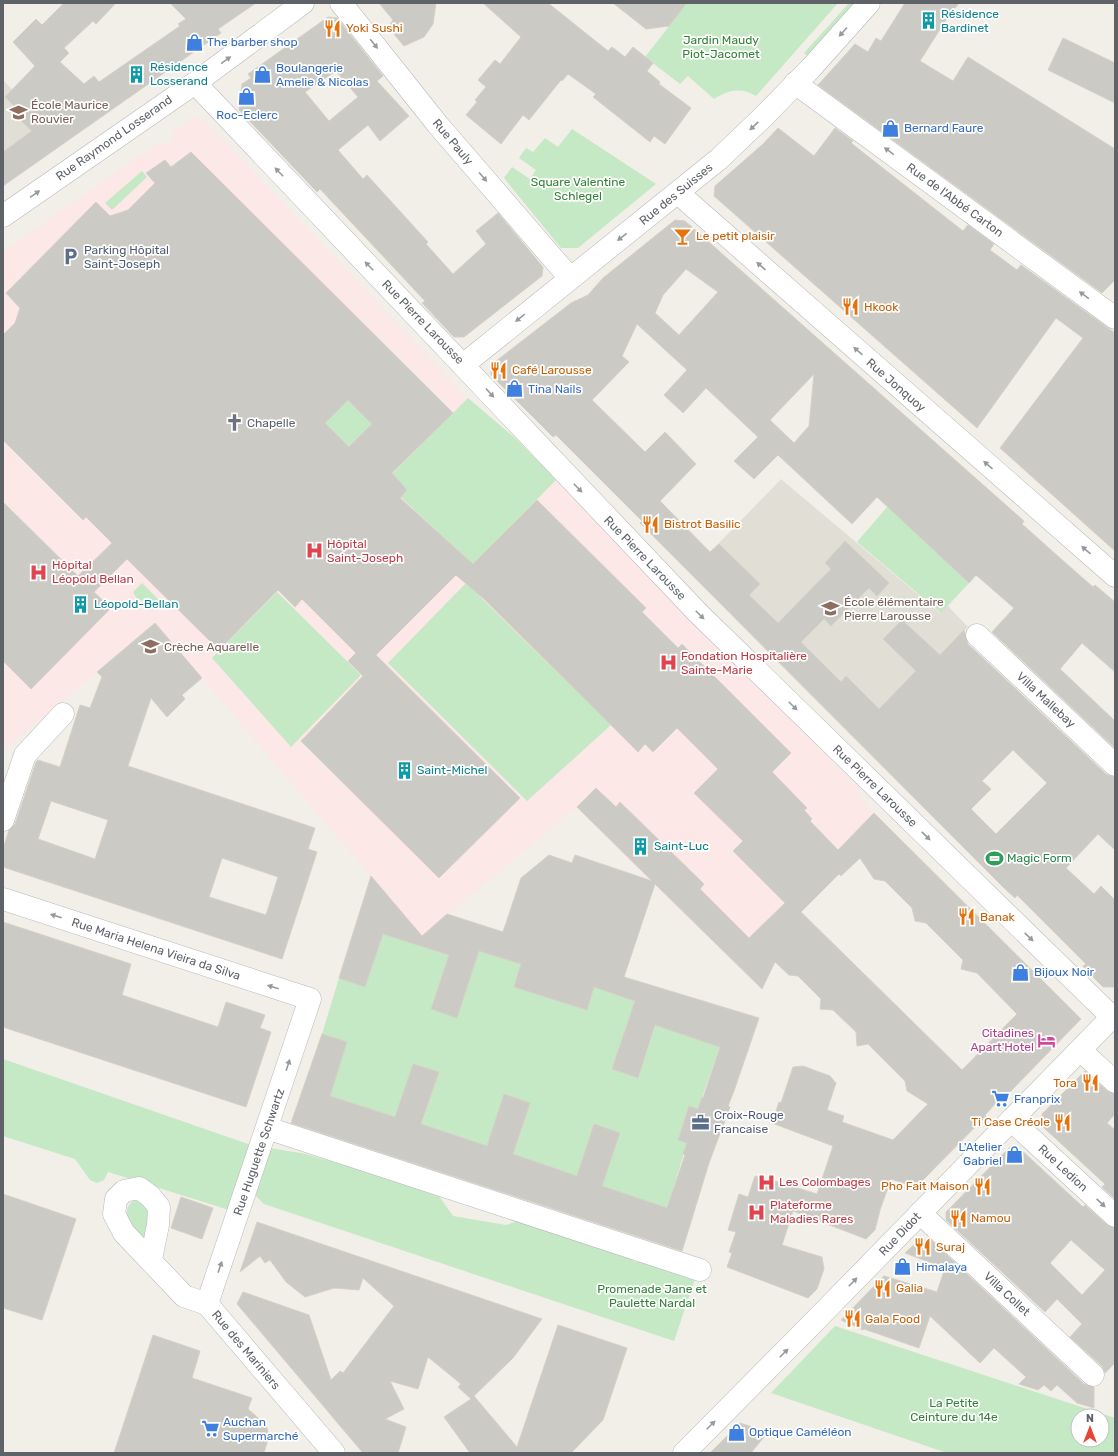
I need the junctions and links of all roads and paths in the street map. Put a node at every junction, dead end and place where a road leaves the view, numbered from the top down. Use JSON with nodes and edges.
{"nodes":[{"id":1,"x":303,"y":3,"type":"edge"},
{"id":2,"x":340,"y":3,"type":"edge"},
{"id":3,"x":869,"y":3,"type":"edge"},
{"id":4,"x":194,"y":83,"type":"junction"},
{"id":5,"x":795,"y":83,"type":"junction"},
{"id":6,"x":678,"y":193,"type":"junction"},
{"id":7,"x":3,"y":216,"type":"edge"},
{"id":8,"x":570,"y":278,"type":"junction"},
{"id":9,"x":1115,"y":318,"type":"edge"},
{"id":10,"x":463,"y":365,"type":"junction"},
{"id":11,"x":1115,"y":576,"type":"edge"},
{"id":12,"x":978,"y":635,"type":"dead end"},
{"id":13,"x":63,"y":714,"type":"dead end"},
{"id":14,"x":1115,"y":765,"type":"edge"},
{"id":15,"x":3,"y":820,"type":"edge"},
{"id":16,"x":3,"y":899,"type":"edge"},
{"id":17,"x":310,"y":999,"type":"joint"},
{"id":18,"x":1113,"y":1016,"type":"edge"},
{"id":19,"x":1080,"y":1050,"type":"junction"},
{"id":20,"x":1115,"y":1082,"type":"edge"},
{"id":21,"x":1011,"y":1120,"type":"junction"},
{"id":22,"x":267,"y":1128,"type":"junction"},
{"id":23,"x":920,"y":1213,"type":"junction"},
{"id":24,"x":1115,"y":1216,"type":"edge"},
{"id":25,"x":151,"y":1259,"type":"dead end"},
{"id":26,"x":700,"y":1270,"type":"dead end"},
{"id":27,"x":207,"y":1304,"type":"junction"},
{"id":28,"x":1093,"y":1375,"type":"dead end"},
{"id":29,"x":334,"y":1453,"type":"edge"},
{"id":30,"x":684,"y":1453,"type":"edge"}],
"edges":[{"from":4,"to":1,"type":"street","name":"Rue Raymond Losserand","one_way":true},
{"from":2,"to":8,"type":"street","name":"Rue Pauly","one_way":true},
{"from":3,"to":5,"type":"street","name":"Rue des Suisses","one_way":true},
{"from":7,"to":4,"type":"street","name":"Rue Raymond Losserand","one_way":true},
{"from":10,"to":4,"type":"street","name":"Rue Pierre Larousse","one_way":true},
{"from":5,"to":6,"type":"street","name":"Rue des Suisses","one_way":true},
{"from":9,"to":5,"type":"street","name":"Rue de l'Abbé Carton","one_way":true},
{"from":6,"to":8,"type":"street","name":"Rue des Suisses","one_way":true},
{"from":11,"to":6,"type":"street","name":"Rue Jonquoy","one_way":true},
{"from":8,"to":10,"type":"street","name":"Rue des Suisses","one_way":true},
{"from":10,"to":18,"type":"street","name":"Rue Pierre Larousse","one_way":true},
{"from":12,"to":14,"type":"street","name":"Villa Mallebay"},
{"from":13,"to":15,"type":"street"},
{"from":17,"to":16,"type":"street","name":"Rue Maria Helena Vieira da Silva","one_way":true},
{"from":22,"to":17,"type":"street","name":"Rue Huguette Schwartz","one_way":true},
{"from":18,"to":19,"type":"street","name":"Rue Didot"},
{"from":19,"to":20,"type":"street"},
{"from":19,"to":21,"type":"street","name":"Rue Didot"},
{"from":21,"to":23,"type":"street","name":"Rue Didot"},
{"from":21,"to":24,"type":"street","name":"Rue Ledion","one_way":true},
{"from":22,"to":26,"type":"street"},
{"from":27,"to":22,"type":"street","name":"Rue Huguette Schwartz","one_way":true},
{"from":23,"to":28,"type":"street","name":"Villa Collet"},
{"from":30,"to":23,"type":"street","name":"Rue Didot","one_way":true},
{"from":25,"to":27,"type":"street","name":"Rue des Mariniers"},
{"from":27,"to":29,"type":"street","name":"Rue des Mariniers"}]}
